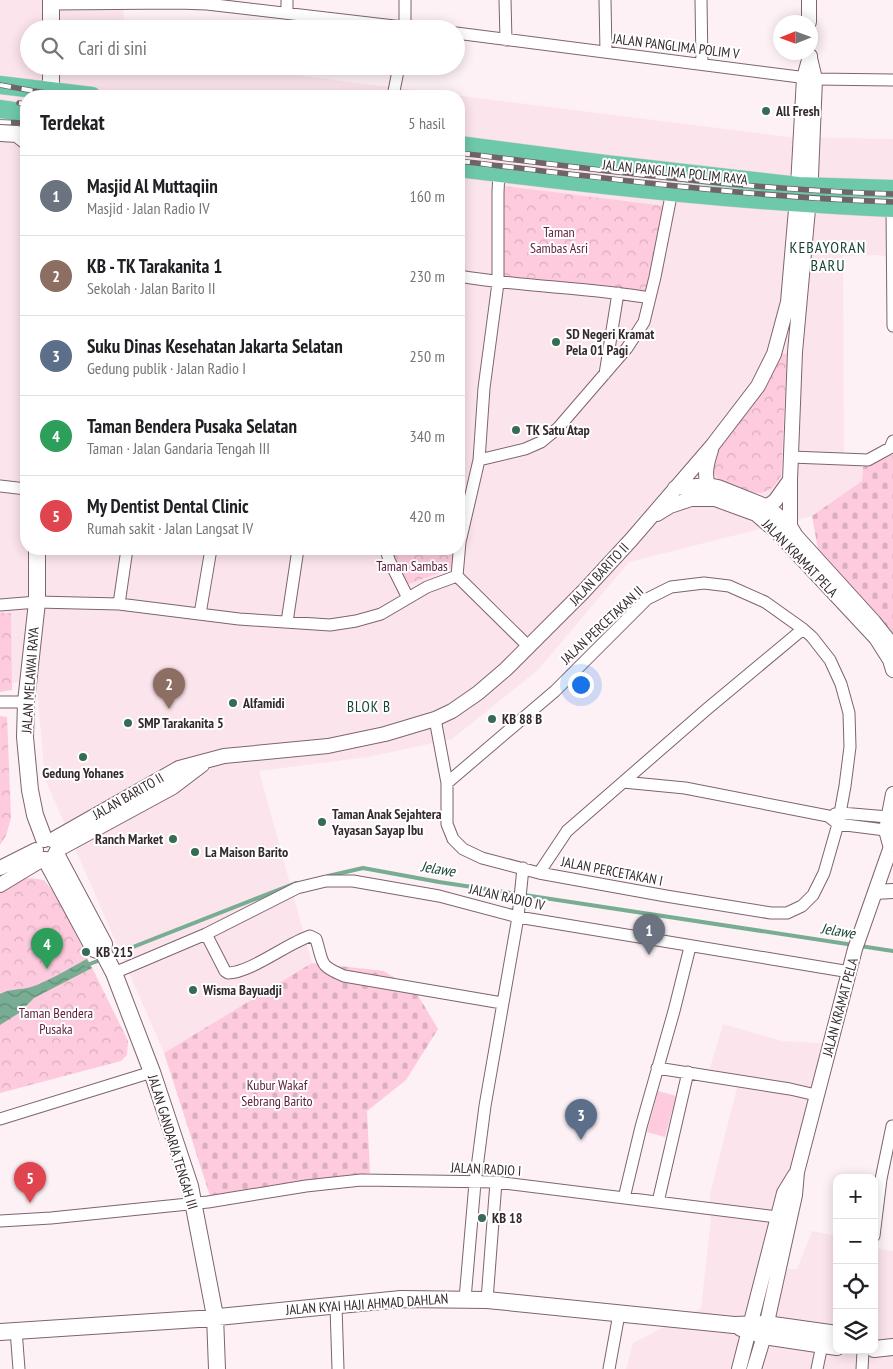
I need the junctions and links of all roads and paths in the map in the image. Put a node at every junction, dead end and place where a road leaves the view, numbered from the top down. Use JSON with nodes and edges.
{"nodes":[{"id":1,"x":287,"y":0,"type":"edge"},
{"id":2,"x":405,"y":0,"type":"edge"},
{"id":3,"x":505,"y":0,"type":"edge"},
{"id":4,"x":605,"y":0,"type":"edge"},
{"id":5,"x":701,"y":0,"type":"edge"},
{"id":6,"x":808,"y":0,"type":"edge"},
{"id":7,"x":178,"y":1,"type":"edge"},
{"id":8,"x":51,"y":2,"type":"edge"},
{"id":9,"x":287,"y":13,"type":"junction"},
{"id":10,"x":809,"y":15,"type":"edge"},
{"id":11,"x":51,"y":20,"type":"edge"},
{"id":12,"x":342,"y":20,"type":"edge"},
{"id":13,"x":405,"y":20,"type":"edge"},
{"id":14,"x":465,"y":34,"type":"edge"},
{"id":15,"x":506,"y":40,"type":"junction"},
{"id":16,"x":606,"y":52,"type":"junction"},
{"id":17,"x":810,"y":60,"type":"edge"},
{"id":18,"x":702,"y":64,"type":"junction"},
{"id":19,"x":51,"y":75,"type":"edge"},
{"id":20,"x":397,"y":75,"type":"edge"},
{"id":21,"x":810,"y":78,"type":"junction"},
{"id":22,"x":893,"y":80,"type":"edge"},
{"id":23,"x":0,"y":85,"type":"edge"},
{"id":24,"x":32,"y":90,"type":"edge"},
{"id":25,"x":51,"y":90,"type":"edge"},
{"id":26,"x":394,"y":90,"type":"edge"},
{"id":27,"x":0,"y":133,"type":"edge"},
{"id":28,"x":20,"y":136,"type":"edge"},
{"id":29,"x":465,"y":146,"type":"edge"},
{"id":30,"x":465,"y":169,"type":"edge"},
{"id":31,"x":500,"y":173,"type":"junction"},
{"id":32,"x":804,"y":186,"type":"junction"},
{"id":33,"x":893,"y":189,"type":"edge"},
{"id":34,"x":672,"y":191,"type":"junction"},
{"id":35,"x":803,"y":204,"type":"junction"},
{"id":36,"x":892,"y":208,"type":"edge"},
{"id":37,"x":465,"y":277,"type":"edge"},
{"id":38,"x":498,"y":282,"type":"junction"},
{"id":39,"x":618,"y":292,"type":"junction"},
{"id":40,"x":650,"y":298,"type":"junction"},
{"id":41,"x":893,"y":326,"type":"edge"},
{"id":42,"x":604,"y":375,"type":"junction"},
{"id":43,"x":712,"y":446,"type":"junction"},
{"id":44,"x":892,"y":446,"type":"edge"},
{"id":45,"x":790,"y":457,"type":"junction"},
{"id":46,"x":479,"y":460,"type":"junction"},
{"id":47,"x":790,"y":480,"type":"junction"},
{"id":48,"x":0,"y":486,"type":"edge"},
{"id":49,"x":708,"y":486,"type":"junction"},
{"id":50,"x":20,"y":488,"type":"edge"},
{"id":51,"x":675,"y":488,"type":"junction"},
{"id":52,"x":465,"y":498,"type":"edge"},
{"id":53,"x":715,"y":499,"type":"junction"},
{"id":54,"x":762,"y":510,"type":"junction"},
{"id":55,"x":649,"y":518,"type":"junction"},
{"id":56,"x":790,"y":526,"type":"junction"},
{"id":57,"x":38,"y":555,"type":"edge"},
{"id":58,"x":126,"y":555,"type":"edge"},
{"id":59,"x":210,"y":555,"type":"edge"},
{"id":60,"x":297,"y":555,"type":"edge"},
{"id":61,"x":388,"y":555,"type":"edge"},
{"id":62,"x":459,"y":555,"type":"edge"},
{"id":63,"x":457,"y":576,"type":"junction"},
{"id":64,"x":408,"y":598,"type":"junction"},
{"id":65,"x":37,"y":602,"type":"junction"},
{"id":66,"x":119,"y":604,"type":"junction"},
{"id":67,"x":0,"y":605,"type":"edge"},
{"id":68,"x":200,"y":614,"type":"junction"},
{"id":69,"x":287,"y":622,"type":"junction"},
{"id":70,"x":803,"y":629,"type":"junction"},
{"id":71,"x":528,"y":646,"type":"junction"},
{"id":72,"x":893,"y":646,"type":"edge"},
{"id":73,"x":893,"y":670,"type":"edge"},
{"id":74,"x":0,"y":702,"type":"edge"},
{"id":75,"x":26,"y":702,"type":"junction"},
{"id":76,"x":435,"y":719,"type":"junction"},
{"id":77,"x":623,"y":782,"type":"junction"},
{"id":78,"x":447,"y":783,"type":"junction"},
{"id":79,"x":893,"y":794,"type":"edge"},
{"id":80,"x":840,"y":818,"type":"junction"},
{"id":81,"x":890,"y":833,"type":"edge"},
{"id":82,"x":48,"y":850,"type":"junction"},
{"id":83,"x":0,"y":868,"type":"edge"},
{"id":84,"x":523,"y":868,"type":"junction"},
{"id":85,"x":539,"y":873,"type":"junction"},
{"id":86,"x":0,"y":885,"type":"edge"},
{"id":87,"x":875,"y":892,"type":"junction"},
{"id":88,"x":893,"y":892,"type":"edge"},
{"id":89,"x":518,"y":913,"type":"junction"},
{"id":90,"x":206,"y":934,"type":"junction"},
{"id":91,"x":690,"y":947,"type":"junction"},
{"id":92,"x":108,"y":961,"type":"junction"},
{"id":93,"x":850,"y":972,"type":"junction"},
{"id":94,"x":502,"y":1003,"type":"junction"},
{"id":95,"x":657,"y":1068,"type":"junction"},
{"id":96,"x":152,"y":1072,"type":"junction"},
{"id":97,"x":688,"y":1072,"type":"junction"},
{"id":98,"x":816,"y":1095,"type":"junction"},
{"id":99,"x":0,"y":1119,"type":"edge"},
{"id":100,"x":892,"y":1126,"type":"dead end"},
{"id":101,"x":797,"y":1172,"type":"junction"},
{"id":102,"x":496,"y":1182,"type":"junction"},
{"id":103,"x":475,"y":1183,"type":"junction"},
{"id":104,"x":624,"y":1198,"type":"junction"},
{"id":105,"x":193,"y":1202,"type":"junction"},
{"id":106,"x":658,"y":1202,"type":"junction"},
{"id":107,"x":777,"y":1217,"type":"junction"},
{"id":108,"x":876,"y":1219,"type":"edge"},
{"id":109,"x":0,"y":1221,"type":"edge"},
{"id":110,"x":465,"y":1299,"type":"junction"},
{"id":111,"x":486,"y":1300,"type":"junction"},
{"id":112,"x":336,"y":1306,"type":"junction"},
{"id":113,"x":619,"y":1314,"type":"junction"},
{"id":114,"x":215,"y":1316,"type":"junction"},
{"id":115,"x":753,"y":1328,"type":"junction"},
{"id":116,"x":8,"y":1331,"type":"edge"},
{"id":117,"x":833,"y":1334,"type":"edge"},
{"id":118,"x":878,"y":1342,"type":"edge"},
{"id":119,"x":829,"y":1346,"type":"edge"},
{"id":120,"x":892,"y":1347,"type":"edge"},
{"id":121,"x":878,"y":1349,"type":"edge"},
{"id":122,"x":863,"y":1354,"type":"edge"},
{"id":123,"x":19,"y":1369,"type":"edge"},
{"id":124,"x":217,"y":1369,"type":"edge"},
{"id":125,"x":338,"y":1369,"type":"edge"},
{"id":126,"x":609,"y":1369,"type":"edge"},
{"id":127,"x":739,"y":1369,"type":"edge"},
{"id":128,"x":754,"y":1369,"type":"edge"},
{"id":129,"x":817,"y":1369,"type":"edge"},
{"id":130,"x":862,"y":1369,"type":"edge"}],
"edges":[{"from":1,"to":9,"type":"street"},
{"from":2,"to":13,"type":"street"},
{"from":3,"to":15,"type":"street"},
{"from":4,"to":16,"type":"street"},
{"from":5,"to":18,"type":"street"},
{"from":6,"to":10,"type":"street"},
{"from":7,"to":8,"type":"street"},
{"from":7,"to":9,"type":"street"},
{"from":8,"to":11,"type":"main road"},
{"from":9,"to":12,"type":"street"},
{"from":14,"to":15,"type":"street","name":"JALAN PANGLIMA POLIM V"},
{"from":15,"to":16,"type":"street","name":"JALAN PANGLIMA POLIM V"},
{"from":16,"to":18,"type":"street","name":"JALAN PANGLIMA POLIM V"},
{"from":17,"to":21,"type":"street","name":"JALAN BARITO II"},
{"from":18,"to":21,"type":"street","name":"JALAN PANGLIMA POLIM V"},
{"from":19,"to":25,"type":"main road"},
{"from":20,"to":26,"type":"street"},
{"from":21,"to":22,"type":"street","name":"JALAN PANGLIMA POLIM V"},
{"from":21,"to":32,"type":"street","name":"JALAN BARITO II"},
{"from":23,"to":24,"type":"main road"},
{"from":27,"to":28,"type":"main road"},
{"from":29,"to":32,"type":"main road","name":"JALAN PANGLIMA POLIM RAYA"},
{"from":30,"to":31,"type":"main road","name":"JALAN PANGLIMA POLIM RAYA"},
{"from":31,"to":34,"type":"main road","name":"JALAN PANGLIMA POLIM RAYA"},
{"from":31,"to":38,"type":"street"},
{"from":32,"to":33,"type":"main road","name":"JALAN PANGLIMA POLIM RAYA"},
{"from":32,"to":35,"type":"street","name":"JALAN BARITO II"},
{"from":34,"to":35,"type":"main road","name":"JALAN PANGLIMA POLIM RAYA"},
{"from":34,"to":40,"type":"street"},
{"from":35,"to":36,"type":"main road","name":"JALAN PANGLIMA POLIM RAYA"},
{"from":35,"to":43,"type":"street","name":"JALAN BARITO II"},
{"from":35,"to":45,"type":"street","name":"JALAN BARITO II"},
{"from":36,"to":41,"type":"street"},
{"from":37,"to":38,"type":"street"},
{"from":38,"to":39,"type":"street"},
{"from":38,"to":46,"type":"street"},
{"from":39,"to":40,"type":"street"},
{"from":39,"to":42,"type":"street"},
{"from":40,"to":42,"type":"street"},
{"from":42,"to":46,"type":"street"},
{"from":43,"to":49,"type":"street"},
{"from":43,"to":51,"type":"street","name":"JALAN BARITO II"},
{"from":44,"to":45,"type":"street"},
{"from":45,"to":47,"type":"street","name":"JALAN BARITO II"},
{"from":46,"to":52,"type":"street"},
{"from":47,"to":54,"type":"street"},
{"from":47,"to":56,"type":"street","name":"JALAN BARITO II"},
{"from":48,"to":50,"type":"street"},
{"from":49,"to":51,"type":"street","name":"JALAN KRAMAT PELA"},
{"from":49,"to":53,"type":"street"},
{"from":49,"to":54,"type":"street","name":"JALAN KRAMAT PELA"},
{"from":51,"to":55,"type":"street","name":"JALAN BARITO II"},
{"from":53,"to":54,"type":"street","name":"JALAN KRAMAT PELA"},
{"from":53,"to":55,"type":"street","name":"JALAN KRAMAT PELA"},
{"from":54,"to":56,"type":"street","name":"JALAN KRAMAT PELA"},
{"from":54,"to":73,"type":"street","name":"JALAN KRAMAT PELA"},
{"from":55,"to":71,"type":"street","name":"JALAN BARITO II"},
{"from":56,"to":72,"type":"street","name":"JALAN KRAMAT PELA"},
{"from":57,"to":65,"type":"main road","name":"JALAN MELAWAI RAYA"},
{"from":58,"to":66,"type":"street"},
{"from":59,"to":68,"type":"street"},
{"from":60,"to":69,"type":"street"},
{"from":61,"to":64,"type":"street"},
{"from":62,"to":63,"type":"street"},
{"from":63,"to":64,"type":"street"},
{"from":63,"to":71,"type":"street"},
{"from":64,"to":69,"type":"street"},
{"from":65,"to":66,"type":"street"},
{"from":65,"to":67,"type":"street"},
{"from":65,"to":75,"type":"main road","name":"JALAN MELAWAI RAYA"},
{"from":66,"to":68,"type":"street"},
{"from":68,"to":69,"type":"street"},
{"from":70,"to":77,"type":"street"},
{"from":70,"to":78,"type":"street","name":"JALAN PERCETAKAN II"},
{"from":70,"to":80,"type":"street","name":"JALAN PERCETAKAN II"},
{"from":71,"to":76,"type":"street","name":"JALAN BARITO II"},
{"from":74,"to":75,"type":"street"},
{"from":75,"to":82,"type":"main road","name":"JALAN MELAWAI RAYA"},
{"from":76,"to":78,"type":"street","name":"JALAN PERCETAKAN I"},
{"from":76,"to":82,"type":"street","name":"JALAN BARITO II"},
{"from":77,"to":80,"type":"street"},
{"from":77,"to":85,"type":"street"},
{"from":78,"to":84,"type":"street","name":"JALAN PERCETAKAN I"},
{"from":79,"to":81,"type":"street","name":"JALAN KRAMAT PELA"},
{"from":80,"to":81,"type":"street"},
{"from":80,"to":85,"type":"street","name":"JALAN PERCETAKAN I"},
{"from":81,"to":87,"type":"street","name":"JALAN KRAMAT PELA"},
{"from":82,"to":83,"type":"street"},
{"from":82,"to":86,"type":"street"},
{"from":82,"to":92,"type":"main road","name":"JALAN GANDARIA TENGAH III"},
{"from":84,"to":85,"type":"street","name":"JALAN PERCETAKAN I"},
{"from":84,"to":89,"type":"street"},
{"from":87,"to":88,"type":"street"},
{"from":87,"to":93,"type":"street","name":"JALAN KRAMAT PELA"},
{"from":89,"to":90,"type":"street","name":"JALAN RADIO IV"},
{"from":89,"to":91,"type":"street","name":"JALAN RADIO IV"},
{"from":89,"to":94,"type":"street"},
{"from":90,"to":92,"type":"street","name":"JALAN RADIO IV"},
{"from":90,"to":94,"type":"street"},
{"from":91,"to":93,"type":"street","name":"JALAN RADIO IV"},
{"from":91,"to":95,"type":"street"},
{"from":92,"to":96,"type":"main road","name":"JALAN GANDARIA TENGAH III"},
{"from":93,"to":98,"type":"street","name":"JALAN KRAMAT PELA"},
{"from":94,"to":103,"type":"street"},
{"from":95,"to":97,"type":"street"},
{"from":95,"to":104,"type":"street"},
{"from":96,"to":99,"type":"street"},
{"from":96,"to":105,"type":"main road","name":"JALAN GANDARIA TENGAH III"},
{"from":97,"to":98,"type":"street"},
{"from":97,"to":106,"type":"street"},
{"from":98,"to":101,"type":"street","name":"JALAN KRAMAT PELA"},
{"from":100,"to":108,"type":"street"},
{"from":101,"to":107,"type":"street","name":"JALAN KRAMAT PELA"},
{"from":101,"to":115,"type":"street","name":"JALAN KRAMAT PELA"},
{"from":102,"to":103,"type":"street","name":"JALAN RADIO I"},
{"from":102,"to":104,"type":"street","name":"JALAN RADIO I"},
{"from":102,"to":111,"type":"street"},
{"from":103,"to":105,"type":"street","name":"JALAN RADIO I"},
{"from":103,"to":110,"type":"street"},
{"from":104,"to":106,"type":"street","name":"JALAN RADIO I"},
{"from":105,"to":109,"type":"street","name":"JALAN RADIO I"},
{"from":105,"to":114,"type":"main road","name":"JALAN GANDARIA TENGAH III"},
{"from":106,"to":107,"type":"street","name":"JALAN RADIO I"},
{"from":107,"to":115,"type":"street","name":"JALAN KRAMAT PELA"},
{"from":110,"to":111,"type":"main road","name":"JALAN KYAI HAJI AHMAD DAHLAN"},
{"from":110,"to":112,"type":"main road","name":"JALAN KYAI HAJI AHMAD DAHLAN"},
{"from":111,"to":113,"type":"main road","name":"JALAN KYAI HAJI AHMAD DAHLAN"},
{"from":112,"to":114,"type":"main road","name":"JALAN KYAI HAJI AHMAD DAHLAN"},
{"from":112,"to":125,"type":"street"},
{"from":113,"to":115,"type":"main road","name":"JALAN KYAI HAJI AHMAD DAHLAN"},
{"from":113,"to":126,"type":"street"},
{"from":114,"to":116,"type":"main road","name":"JALAN KYAI HAJI AHMAD DAHLAN"},
{"from":114,"to":124,"type":"main road","name":"JALAN GANDARIA TENGAH III"},
{"from":115,"to":117,"type":"main road"},
{"from":115,"to":119,"type":"main road"},
{"from":115,"to":127,"type":"street"},
{"from":115,"to":128,"type":"street"},
{"from":116,"to":123,"type":"street"},
{"from":118,"to":120,"type":"main road"},
{"from":119,"to":129,"type":"street"},
{"from":120,"to":121,"type":"main road"},
{"from":122,"to":130,"type":"street"}]}
